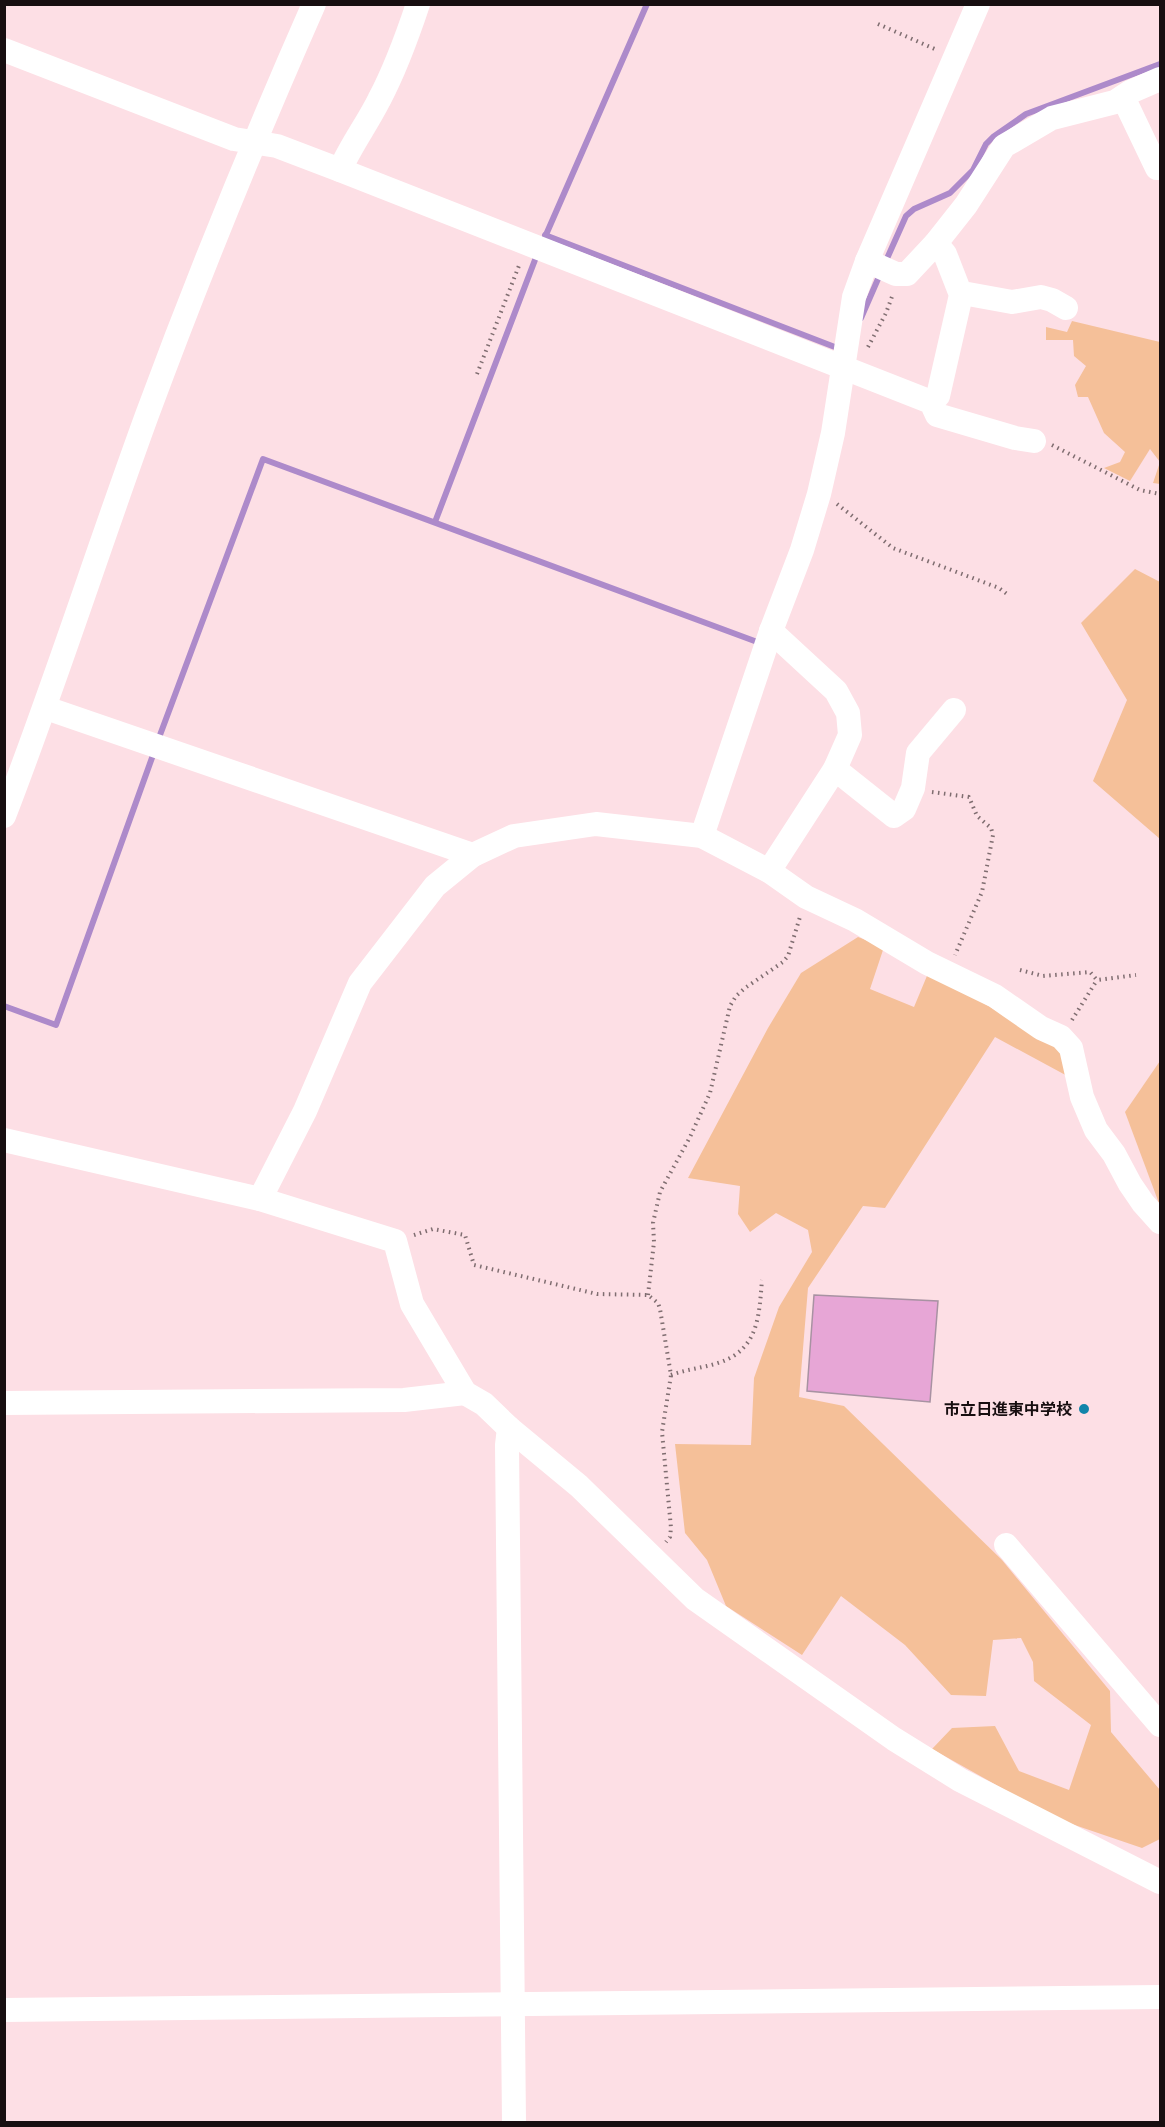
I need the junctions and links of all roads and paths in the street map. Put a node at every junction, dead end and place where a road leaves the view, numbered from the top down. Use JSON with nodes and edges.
{"nodes":[{"id":1,"x":314,"y":4,"type":"edge"},
{"id":2,"x":418,"y":4,"type":"edge"},
{"id":3,"x":978,"y":4,"type":"edge"},
{"id":4,"x":878,"y":24,"type":"dead end"},
{"id":5,"x":4,"y":50,"type":"edge"},
{"id":6,"x":956,"y":58,"type":"junction"},
{"id":7,"x":1161,"y":79,"type":"edge"},
{"id":8,"x":1123,"y":97,"type":"junction"},
{"id":9,"x":254,"y":142,"type":"junction"},
{"id":10,"x":1161,"y":168,"type":"edge"},
{"id":11,"x":340,"y":170,"type":"junction"},
{"id":12,"x":936,"y":243,"type":"junction"},
{"id":13,"x":528,"y":244,"type":"junction"},
{"id":14,"x":867,"y":261,"type":"junction"},
{"id":15,"x":901,"y":274,"type":"junction"},
{"id":16,"x":961,"y":295,"type":"junction"},
{"id":17,"x":1066,"y":308,"type":"dead end"},
{"id":18,"x":851,"y":360,"type":"junction"},
{"id":19,"x":477,"y":374,"type":"dead end"},
{"id":20,"x":931,"y":402,"type":"junction"},
{"id":21,"x":1034,"y":441,"type":"joint"},
{"id":22,"x":1161,"y":494,"type":"edge"},
{"id":23,"x":818,"y":498,"type":"junction"},
{"id":24,"x":1007,"y":594,"type":"dead end"},
{"id":25,"x":771,"y":631,"type":"junction"},
{"id":26,"x":46,"y":708,"type":"junction"},
{"id":27,"x":954,"y":710,"type":"dead end"},
{"id":28,"x":835,"y":770,"type":"junction"},
{"id":29,"x":914,"y":788,"type":"junction"},
{"id":30,"x":4,"y":816,"type":"edge"},
{"id":31,"x":702,"y":837,"type":"junction"},
{"id":32,"x":472,"y":855,"type":"junction"},
{"id":33,"x":770,"y":871,"type":"junction"},
{"id":34,"x":806,"y":897,"type":"junction"},
{"id":35,"x":1020,"y":970,"type":"dead end"},
{"id":36,"x":947,"y":973,"type":"junction"},
{"id":37,"x":1136,"y":975,"type":"dead end"},
{"id":38,"x":1097,"y":980,"type":"junction"},
{"id":39,"x":1061,"y":1036,"type":"junction"},
{"id":40,"x":4,"y":1140,"type":"edge"},
{"id":41,"x":260,"y":1199,"type":"junction"},
{"id":42,"x":1161,"y":1222,"type":"edge"},
{"id":43,"x":395,"y":1240,"type":"junction"},
{"id":44,"x":762,"y":1280,"type":"dead end"},
{"id":45,"x":648,"y":1295,"type":"junction"},
{"id":46,"x":671,"y":1375,"type":"junction"},
{"id":47,"x":465,"y":1393,"type":"junction"},
{"id":48,"x":4,"y":1402,"type":"edge"},
{"id":49,"x":509,"y":1428,"type":"junction"},
{"id":50,"x":1006,"y":1545,"type":"dead end"},
{"id":51,"x":650,"y":1557,"type":"junction"},
{"id":52,"x":1161,"y":1725,"type":"edge"},
{"id":53,"x":1161,"y":1882,"type":"edge"},
{"id":54,"x":1161,"y":1997,"type":"edge"},
{"id":55,"x":514,"y":2005,"type":"junction"},
{"id":56,"x":4,"y":2010,"type":"edge"},
{"id":57,"x":514,"y":2122,"type":"edge"}],
"edges":[{"from":1,"to":9,"type":"street"},
{"from":2,"to":11,"type":"street"},
{"from":3,"to":6,"type":"street"},
{"from":4,"to":6,"type":"path"},
{"from":5,"to":9,"type":"street"},
{"from":6,"to":14,"type":"street"},
{"from":7,"to":8,"type":"street"},
{"from":8,"to":10,"type":"street"},
{"from":8,"to":12,"type":"street"},
{"from":9,"to":11,"type":"street"},
{"from":9,"to":26,"type":"street"},
{"from":11,"to":13,"type":"street"},
{"from":12,"to":15,"type":"street"},
{"from":12,"to":16,"type":"street"},
{"from":13,"to":18,"type":"street"},
{"from":13,"to":19,"type":"path"},
{"from":14,"to":15,"type":"street"},
{"from":14,"to":18,"type":"street"},
{"from":15,"to":18,"type":"path"},
{"from":16,"to":17,"type":"street"},
{"from":16,"to":20,"type":"street"},
{"from":18,"to":20,"type":"street"},
{"from":18,"to":23,"type":"street"},
{"from":20,"to":21,"type":"street"},
{"from":21,"to":22,"type":"path"},
{"from":23,"to":24,"type":"path"},
{"from":23,"to":25,"type":"street"},
{"from":25,"to":28,"type":"street"},
{"from":25,"to":31,"type":"street"},
{"from":26,"to":30,"type":"street"},
{"from":26,"to":32,"type":"street"},
{"from":27,"to":29,"type":"street"},
{"from":28,"to":29,"type":"street"},
{"from":28,"to":33,"type":"street"},
{"from":29,"to":36,"type":"path"},
{"from":31,"to":32,"type":"street"},
{"from":31,"to":33,"type":"street"},
{"from":32,"to":41,"type":"street"},
{"from":33,"to":34,"type":"street"},
{"from":34,"to":36,"type":"street"},
{"from":34,"to":45,"type":"path"},
{"from":35,"to":38,"type":"path"},
{"from":36,"to":39,"type":"street"},
{"from":37,"to":38,"type":"path"},
{"from":38,"to":39,"type":"path"},
{"from":39,"to":42,"type":"street"},
{"from":40,"to":41,"type":"street"},
{"from":41,"to":43,"type":"street"},
{"from":43,"to":45,"type":"path"},
{"from":43,"to":47,"type":"street"},
{"from":44,"to":46,"type":"path"},
{"from":45,"to":46,"type":"path"},
{"from":46,"to":51,"type":"path"},
{"from":47,"to":48,"type":"street"},
{"from":47,"to":49,"type":"street"},
{"from":49,"to":51,"type":"street"},
{"from":49,"to":55,"type":"street"},
{"from":50,"to":52,"type":"street"},
{"from":51,"to":53,"type":"street"},
{"from":54,"to":55,"type":"street"},
{"from":55,"to":56,"type":"street"},
{"from":55,"to":57,"type":"street"}]}
